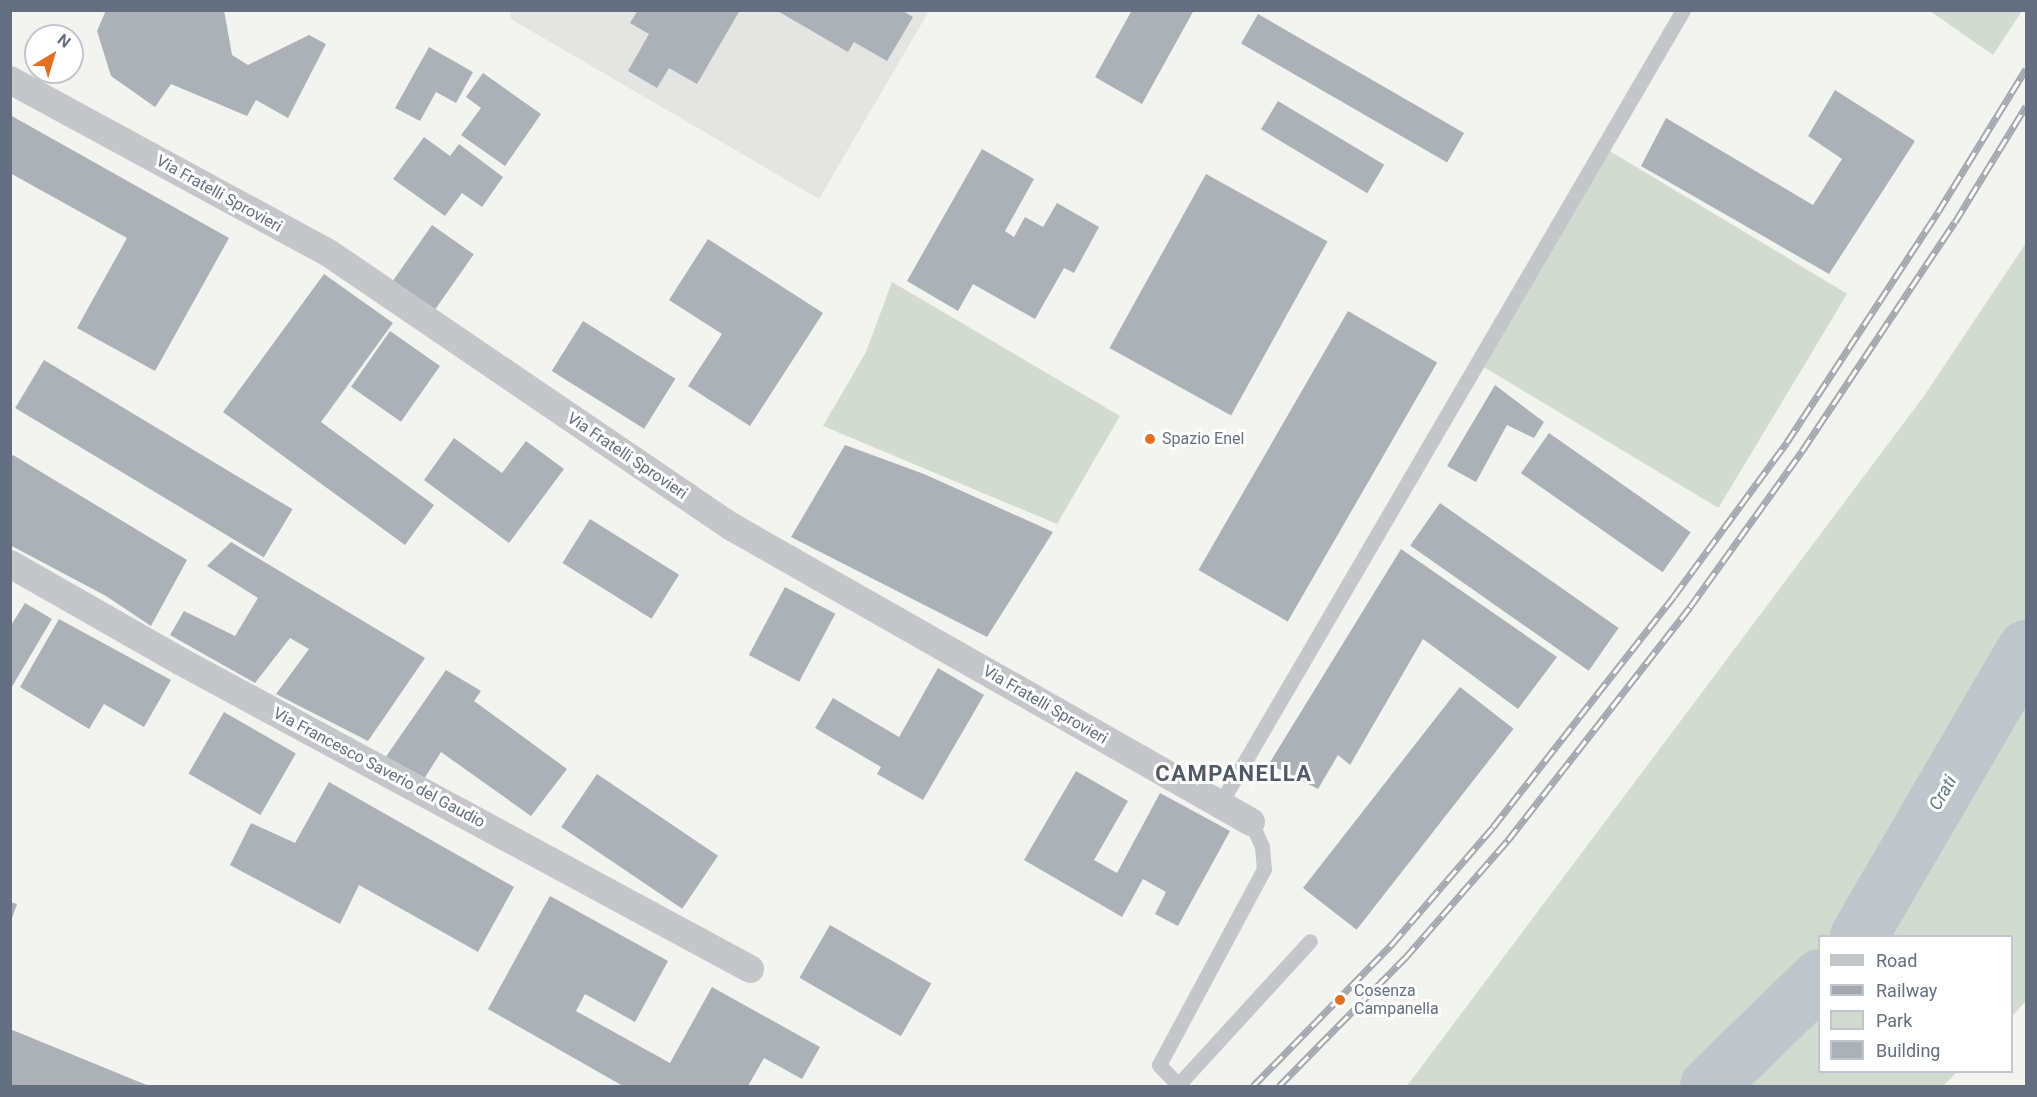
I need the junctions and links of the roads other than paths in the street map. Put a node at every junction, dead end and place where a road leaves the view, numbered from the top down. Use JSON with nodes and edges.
{"nodes":[{"id":1,"x":1683,"y":10,"type":"edge"},
{"id":2,"x":10,"y":80,"type":"edge"},
{"id":3,"x":10,"y":564,"type":"edge"},
{"id":4,"x":1220,"y":804,"type":"junction"},
{"id":5,"x":1251,"y":822,"type":"joint"},
{"id":6,"x":1310,"y":940,"type":"dead end"},
{"id":7,"x":750,"y":969,"type":"dead end"}],
"edges":[{"from":1,"to":4,"type":"lane"},
{"from":2,"to":4,"type":"street","name":"Via Fratelli Sprovieri"},
{"from":3,"to":7,"type":"street","name":"Via Francesco Saverio del Gaudio"},
{"from":4,"to":5,"type":"street","name":"Via Fratelli Sprovieri"},
{"from":5,"to":6,"type":"lane"}]}
